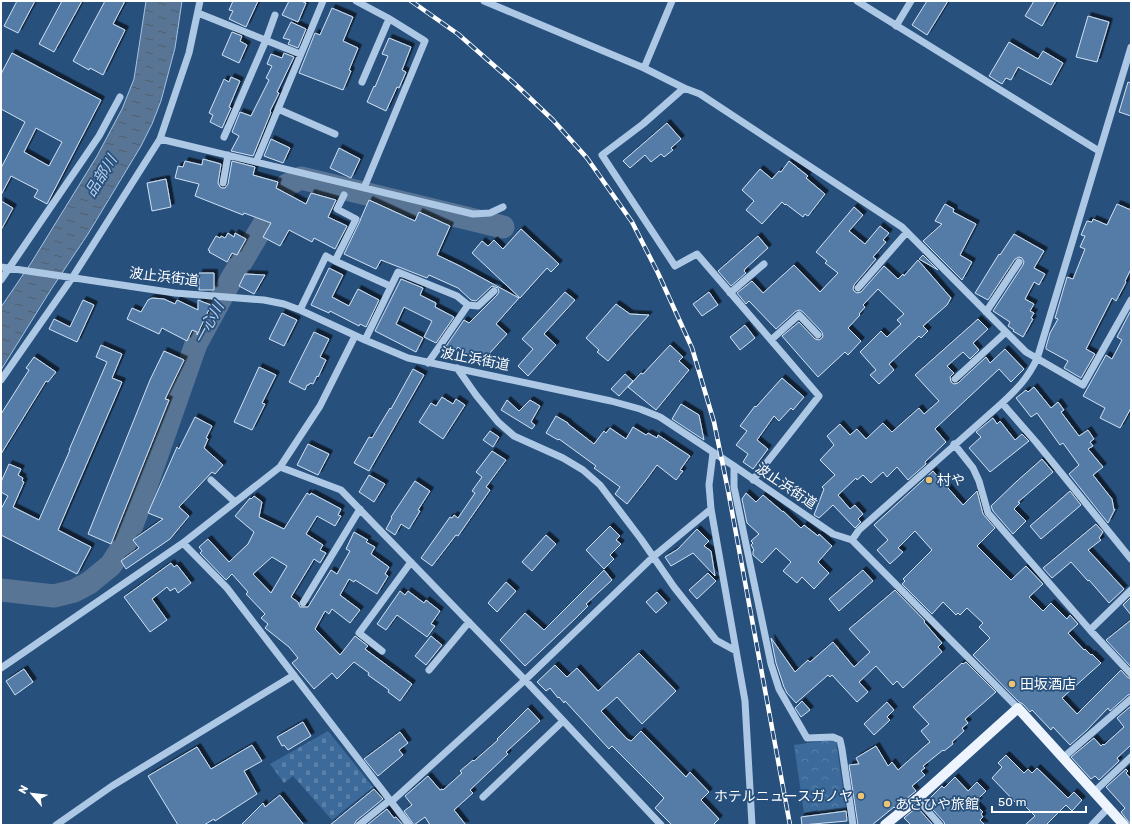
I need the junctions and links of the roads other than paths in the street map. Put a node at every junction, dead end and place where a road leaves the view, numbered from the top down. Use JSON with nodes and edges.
{"nodes":[{"id":1,"x":200,"y":1,"type":"edge"},
{"id":2,"x":323,"y":1,"type":"edge"},
{"id":3,"x":356,"y":1,"type":"edge"},
{"id":4,"x":484,"y":1,"type":"edge"},
{"id":5,"x":672,"y":1,"type":"edge"},
{"id":6,"x":857,"y":1,"type":"edge"},
{"id":7,"x":911,"y":1,"type":"edge"},
{"id":8,"x":868,"y":4,"type":"edge"},
{"id":9,"x":198,"y":13,"type":"junction"},
{"id":10,"x":275,"y":15,"type":"dead end"},
{"id":11,"x":390,"y":18,"type":"junction"},
{"id":12,"x":896,"y":26,"type":"junction"},
{"id":13,"x":266,"y":40,"type":"junction"},
{"id":14,"x":1131,"y":47,"type":"edge"},
{"id":15,"x":300,"y":54,"type":"junction"},
{"id":16,"x":644,"y":68,"type":"junction"},
{"id":17,"x":362,"y":82,"type":"dead end"},
{"id":18,"x":684,"y":88,"type":"junction"},
{"id":19,"x":120,"y":97,"type":"dead end"},
{"id":20,"x":278,"y":109,"type":"junction"},
{"id":21,"x":335,"y":134,"type":"dead end"},
{"id":22,"x":224,"y":138,"type":"dead end"},
{"id":23,"x":160,"y":139,"type":"junction"},
{"id":24,"x":1099,"y":152,"type":"junction"},
{"id":25,"x":228,"y":156,"type":"junction"},
{"id":26,"x":256,"y":162,"type":"junction"},
{"id":27,"x":223,"y":182,"type":"dead end"},
{"id":28,"x":364,"y":188,"type":"junction"},
{"id":29,"x":344,"y":195,"type":"dead end"},
{"id":30,"x":503,"y":207,"type":"dead end"},
{"id":31,"x":906,"y":232,"type":"junction"},
{"id":32,"x":335,"y":261,"type":"junction"},
{"id":33,"x":1019,"y":262,"type":"dead end"},
{"id":34,"x":764,"y":264,"type":"dead end"},
{"id":35,"x":1,"y":268,"type":"edge"},
{"id":36,"x":9,"y":268,"type":"junction"},
{"id":37,"x":69,"y":278,"type":"junction"},
{"id":38,"x":1,"y":280,"type":"edge"},
{"id":39,"x":390,"y":286,"type":"junction"},
{"id":40,"x":858,"y":288,"type":"dead end"},
{"id":41,"x":494,"y":291,"type":"dead end"},
{"id":42,"x":730,"y":293,"type":"junction"},
{"id":43,"x":1131,"y":300,"type":"edge"},
{"id":44,"x":468,"y":305,"type":"junction"},
{"id":45,"x":300,"y":310,"type":"junction"},
{"id":46,"x":986,"y":312,"type":"junction"},
{"id":47,"x":1006,"y":332,"type":"junction"},
{"id":48,"x":818,"y":335,"type":"dead end"},
{"id":49,"x":355,"y":336,"type":"junction"},
{"id":50,"x":365,"y":340,"type":"junction"},
{"id":51,"x":771,"y":340,"type":"junction"},
{"id":52,"x":1037,"y":359,"type":"junction"},
{"id":53,"x":428,"y":363,"type":"junction"},
{"id":54,"x":457,"y":368,"type":"junction"},
{"id":55,"x":955,"y":379,"type":"dead end"},
{"id":56,"x":1,"y":380,"type":"edge"},
{"id":57,"x":1002,"y":403,"type":"junction"},
{"id":58,"x":954,"y":444,"type":"junction"},
{"id":59,"x":713,"y":453,"type":"junction"},
{"id":60,"x":734,"y":466,"type":"junction"},
{"id":61,"x":280,"y":467,"type":"junction"},
{"id":62,"x":210,"y":480,"type":"dead end"},
{"id":63,"x":753,"y":480,"type":"junction"},
{"id":64,"x":235,"y":502,"type":"junction"},
{"id":65,"x":360,"y":509,"type":"junction"},
{"id":66,"x":710,"y":509,"type":"junction"},
{"id":67,"x":852,"y":540,"type":"junction"},
{"id":68,"x":183,"y":543,"type":"junction"},
{"id":69,"x":653,"y":557,"type":"junction"},
{"id":70,"x":1131,"y":559,"type":"edge"},
{"id":71,"x":411,"y":562,"type":"junction"},
{"id":72,"x":1131,"y":590,"type":"edge"},
{"id":73,"x":303,"y":603,"type":"dead end"},
{"id":74,"x":469,"y":622,"type":"junction"},
{"id":75,"x":1090,"y":630,"type":"junction"},
{"id":76,"x":382,"y":651,"type":"dead end"},
{"id":77,"x":736,"y":651,"type":"junction"},
{"id":78,"x":1,"y":668,"type":"edge"},
{"id":79,"x":429,"y":670,"type":"dead end"},
{"id":80,"x":1131,"y":674,"type":"edge"},
{"id":81,"x":294,"y":675,"type":"junction"},
{"id":82,"x":526,"y":680,"type":"junction"},
{"id":83,"x":1131,"y":699,"type":"edge"},
{"id":84,"x":1018,"y":708,"type":"junction"},
{"id":85,"x":564,"y":721,"type":"junction"},
{"id":86,"x":1064,"y":757,"type":"junction"},
{"id":87,"x":1131,"y":757,"type":"edge"},
{"id":88,"x":1094,"y":791,"type":"junction"},
{"id":89,"x":483,"y":797,"type":"dead end"},
{"id":90,"x":916,"y":799,"type":"junction"},
{"id":91,"x":390,"y":801,"type":"junction"},
{"id":92,"x":1109,"y":808,"type":"junction"},
{"id":93,"x":659,"y":822,"type":"edge"},
{"id":94,"x":56,"y":825,"type":"edge"},
{"id":95,"x":359,"y":825,"type":"edge"},
{"id":96,"x":409,"y":825,"type":"edge"},
{"id":97,"x":650,"y":825,"type":"edge"},
{"id":98,"x":752,"y":825,"type":"edge"},
{"id":99,"x":853,"y":825,"type":"edge"},
{"id":100,"x":885,"y":825,"type":"edge"},
{"id":101,"x":940,"y":825,"type":"edge"},
{"id":102,"x":1092,"y":825,"type":"edge"},
{"id":103,"x":1124,"y":825,"type":"edge"}],
"edges":[{"from":1,"to":9,"type":"street"},
{"from":2,"to":15,"type":"street"},
{"from":3,"to":11,"type":"street"},
{"from":4,"to":16,"type":"street"},
{"from":5,"to":16,"type":"street"},
{"from":6,"to":8,"type":"street"},
{"from":7,"to":12,"type":"street"},
{"from":8,"to":12,"type":"street"},
{"from":9,"to":13,"type":"street"},
{"from":9,"to":23,"type":"street"},
{"from":10,"to":13,"type":"street"},
{"from":11,"to":17,"type":"street"},
{"from":11,"to":28,"type":"street"},
{"from":12,"to":24,"type":"street"},
{"from":13,"to":15,"type":"street"},
{"from":13,"to":22,"type":"street"},
{"from":14,"to":24,"type":"street"},
{"from":15,"to":20,"type":"street"},
{"from":16,"to":18,"type":"street"},
{"from":18,"to":31,"type":"street"},
{"from":18,"to":42,"type":"street"},
{"from":19,"to":36,"type":"street"},
{"from":20,"to":21,"type":"street"},
{"from":20,"to":26,"type":"street"},
{"from":23,"to":25,"type":"street"},
{"from":23,"to":37,"type":"street"},
{"from":24,"to":52,"type":"street"},
{"from":25,"to":26,"type":"street"},
{"from":25,"to":27,"type":"street"},
{"from":26,"to":28,"type":"street"},
{"from":28,"to":30,"type":"street"},
{"from":29,"to":32,"type":"street"},
{"from":31,"to":40,"type":"street"},
{"from":31,"to":46,"type":"street"},
{"from":32,"to":39,"type":"street"},
{"from":32,"to":45,"type":"street"},
{"from":33,"to":46,"type":"street"},
{"from":34,"to":42,"type":"street"},
{"from":35,"to":36,"type":"street"},
{"from":36,"to":37,"type":"street","name":"波止浜街道"},
{"from":36,"to":38,"type":"street"},
{"from":37,"to":45,"type":"street","name":"波止浜街道"},
{"from":37,"to":56,"type":"street"},
{"from":39,"to":44,"type":"street"},
{"from":39,"to":50,"type":"street"},
{"from":41,"to":44,"type":"street"},
{"from":42,"to":51,"type":"street"},
{"from":43,"to":52,"type":"street"},
{"from":44,"to":53,"type":"street"},
{"from":45,"to":49,"type":"street","name":"波止浜街道"},
{"from":46,"to":47,"type":"street"},
{"from":47,"to":52,"type":"street"},
{"from":47,"to":55,"type":"street"},
{"from":48,"to":51,"type":"street"},
{"from":49,"to":50,"type":"street","name":"波止浜街道"},
{"from":49,"to":61,"type":"street"},
{"from":50,"to":53,"type":"street","name":"波止浜街道"},
{"from":51,"to":63,"type":"street"},
{"from":52,"to":57,"type":"street"},
{"from":53,"to":54,"type":"street","name":"波止浜街道"},
{"from":54,"to":59,"type":"street","name":"波止浜街道"},
{"from":54,"to":69,"type":"street"},
{"from":57,"to":58,"type":"street"},
{"from":57,"to":70,"type":"street"},
{"from":58,"to":67,"type":"street"},
{"from":58,"to":75,"type":"street"},
{"from":59,"to":60,"type":"street","name":"波止浜街道"},
{"from":59,"to":66,"type":"street"},
{"from":60,"to":63,"type":"street","name":"波止浜街道"},
{"from":60,"to":99,"type":"street"},
{"from":61,"to":64,"type":"street"},
{"from":61,"to":65,"type":"street"},
{"from":62,"to":64,"type":"street"},
{"from":63,"to":67,"type":"street","name":"波止浜街道"},
{"from":64,"to":68,"type":"street"},
{"from":65,"to":71,"type":"street"},
{"from":65,"to":73,"type":"street"},
{"from":66,"to":69,"type":"street"},
{"from":66,"to":77,"type":"street"},
{"from":67,"to":84,"type":"street"},
{"from":68,"to":78,"type":"street"},
{"from":68,"to":81,"type":"street"},
{"from":69,"to":77,"type":"street"},
{"from":69,"to":82,"type":"street"},
{"from":71,"to":74,"type":"street"},
{"from":71,"to":76,"type":"street"},
{"from":72,"to":75,"type":"street"},
{"from":74,"to":79,"type":"street"},
{"from":74,"to":82,"type":"street"},
{"from":75,"to":80,"type":"street"},
{"from":77,"to":98,"type":"street"},
{"from":81,"to":91,"type":"street"},
{"from":81,"to":94,"type":"street"},
{"from":82,"to":85,"type":"street"},
{"from":82,"to":91,"type":"street"},
{"from":83,"to":86,"type":"street"},
{"from":84,"to":86,"type":"main road"},
{"from":84,"to":90,"type":"main road"},
{"from":85,"to":89,"type":"street"},
{"from":85,"to":93,"type":"street"},
{"from":86,"to":88,"type":"main road"},
{"from":87,"to":88,"type":"street"},
{"from":88,"to":92,"type":"main road"},
{"from":90,"to":100,"type":"main road"},
{"from":90,"to":101,"type":"street"},
{"from":91,"to":95,"type":"street"},
{"from":91,"to":96,"type":"street"},
{"from":92,"to":102,"type":"street"},
{"from":92,"to":103,"type":"main road"},
{"from":93,"to":97,"type":"street"}]}
